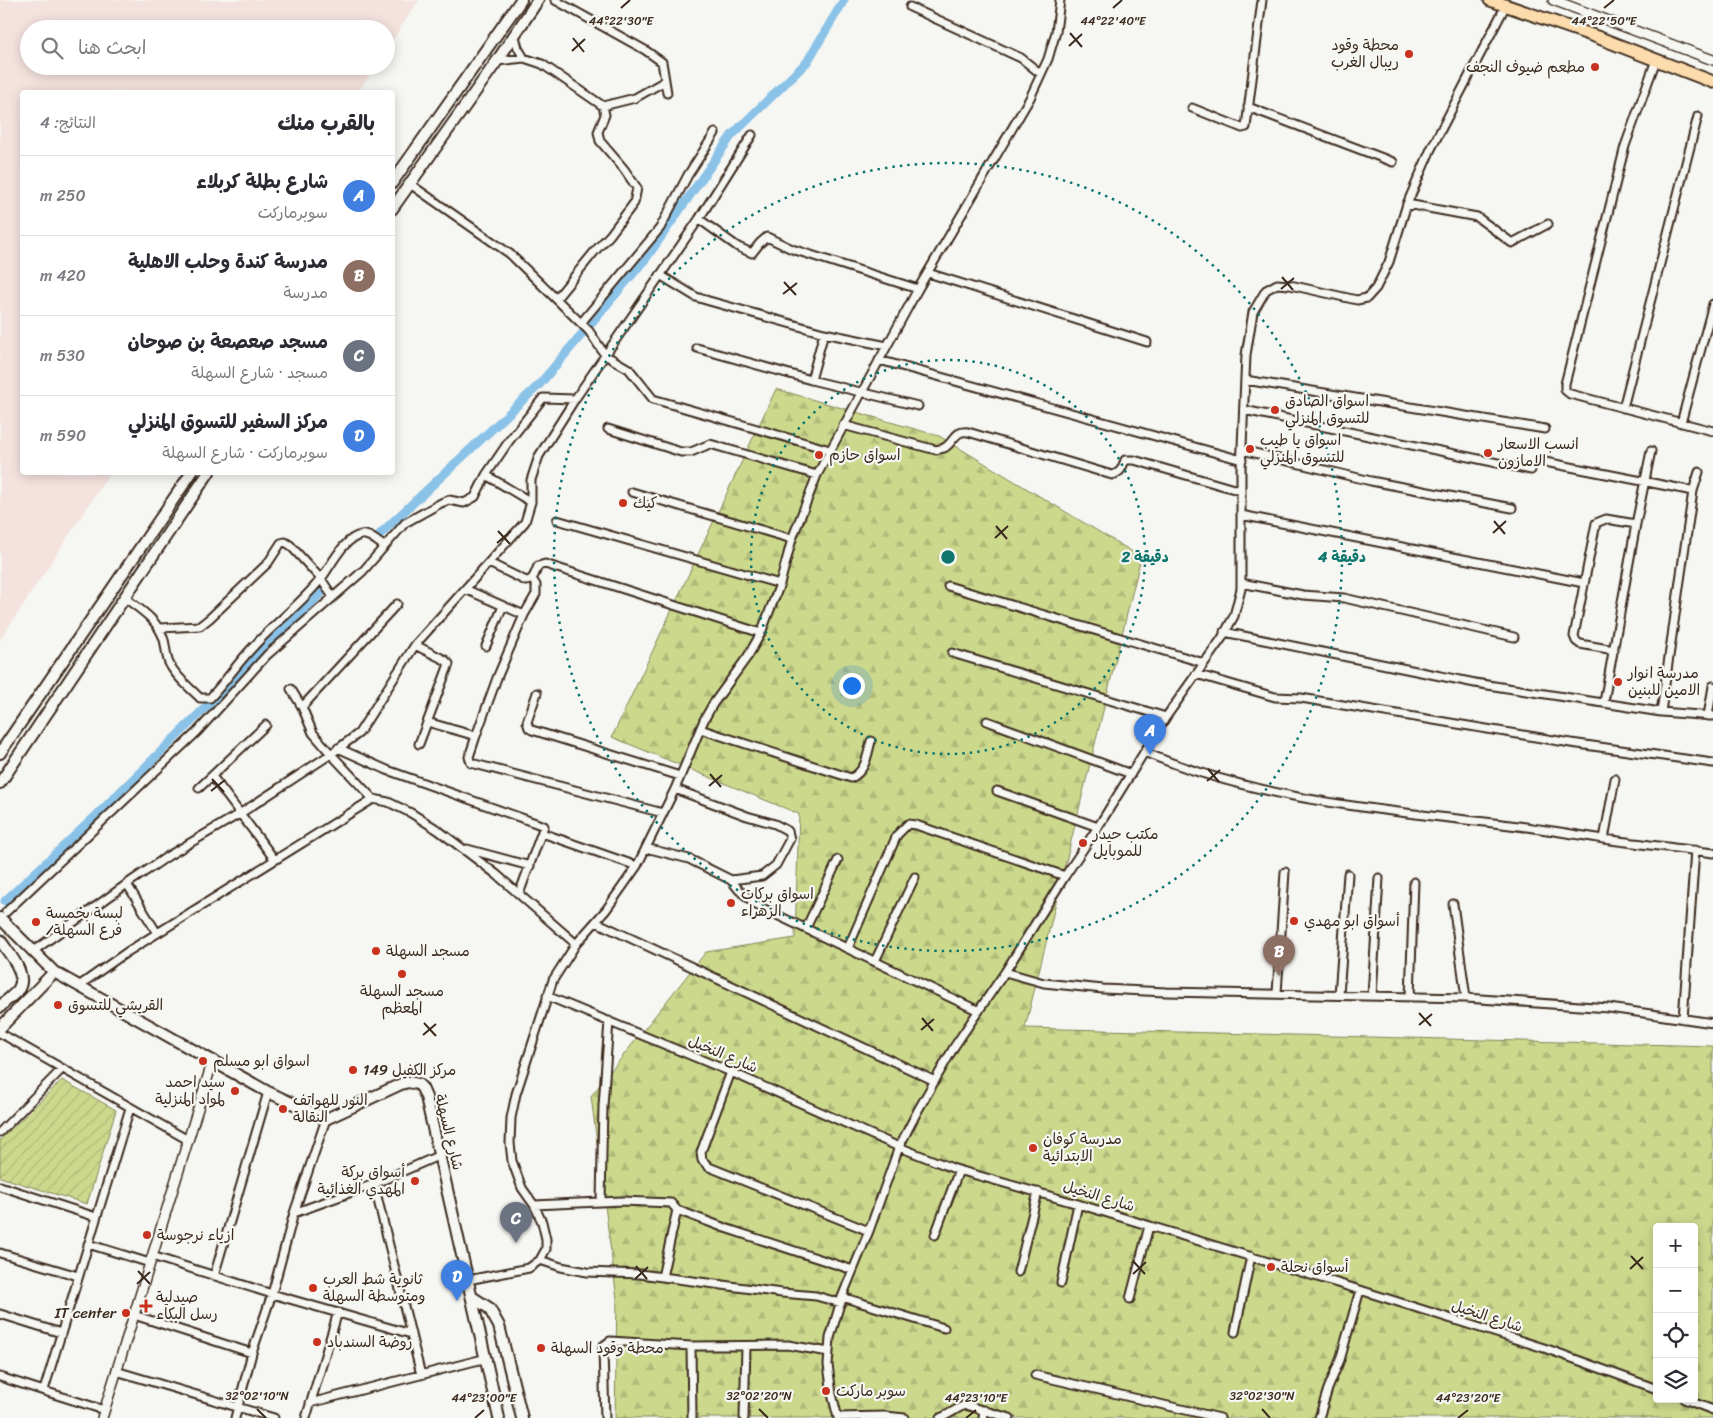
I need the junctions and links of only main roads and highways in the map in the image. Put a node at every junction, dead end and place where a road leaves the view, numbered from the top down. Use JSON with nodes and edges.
{"nodes":[{"id":1,"x":521,"y":0,"type":"edge"},
{"id":2,"x":538,"y":0,"type":"edge"},
{"id":3,"x":1490,"y":0,"type":"edge"},
{"id":4,"x":1713,"y":82,"type":"edge"},
{"id":5,"x":395,"y":179,"type":"edge"},
{"id":6,"x":395,"y":205,"type":"edge"},
{"id":7,"x":190,"y":475,"type":"edge"},
{"id":8,"x":207,"y":475,"type":"edge"},
{"id":9,"x":0,"y":753,"type":"edge"},
{"id":10,"x":0,"y":784,"type":"edge"},
{"id":11,"x":3,"y":915,"type":"edge"},
{"id":12,"x":0,"y":940,"type":"edge"},
{"id":13,"x":54,"y":972,"type":"junction"},
{"id":14,"x":0,"y":1007,"type":"edge"},
{"id":15,"x":0,"y":1028,"type":"edge"},
{"id":16,"x":472,"y":1296,"type":"junction"},
{"id":17,"x":498,"y":1418,"type":"edge"},
{"id":18,"x":522,"y":1418,"type":"edge"}],
"edges":[{"from":1,"to":5,"type":"main road"},
{"from":2,"to":6,"type":"main road"},
{"from":3,"to":4,"type":"main road"},
{"from":7,"to":9,"type":"main road"},
{"from":8,"to":10,"type":"main road"},
{"from":11,"to":13,"type":"main road"},
{"from":12,"to":14,"type":"main road"},
{"from":13,"to":15,"type":"main road"},
{"from":13,"to":16,"type":"main road","name":"شارع السهلة"},
{"from":16,"to":17,"type":"main road","name":"شارع السهلة"},
{"from":16,"to":18,"type":"main road"}]}
